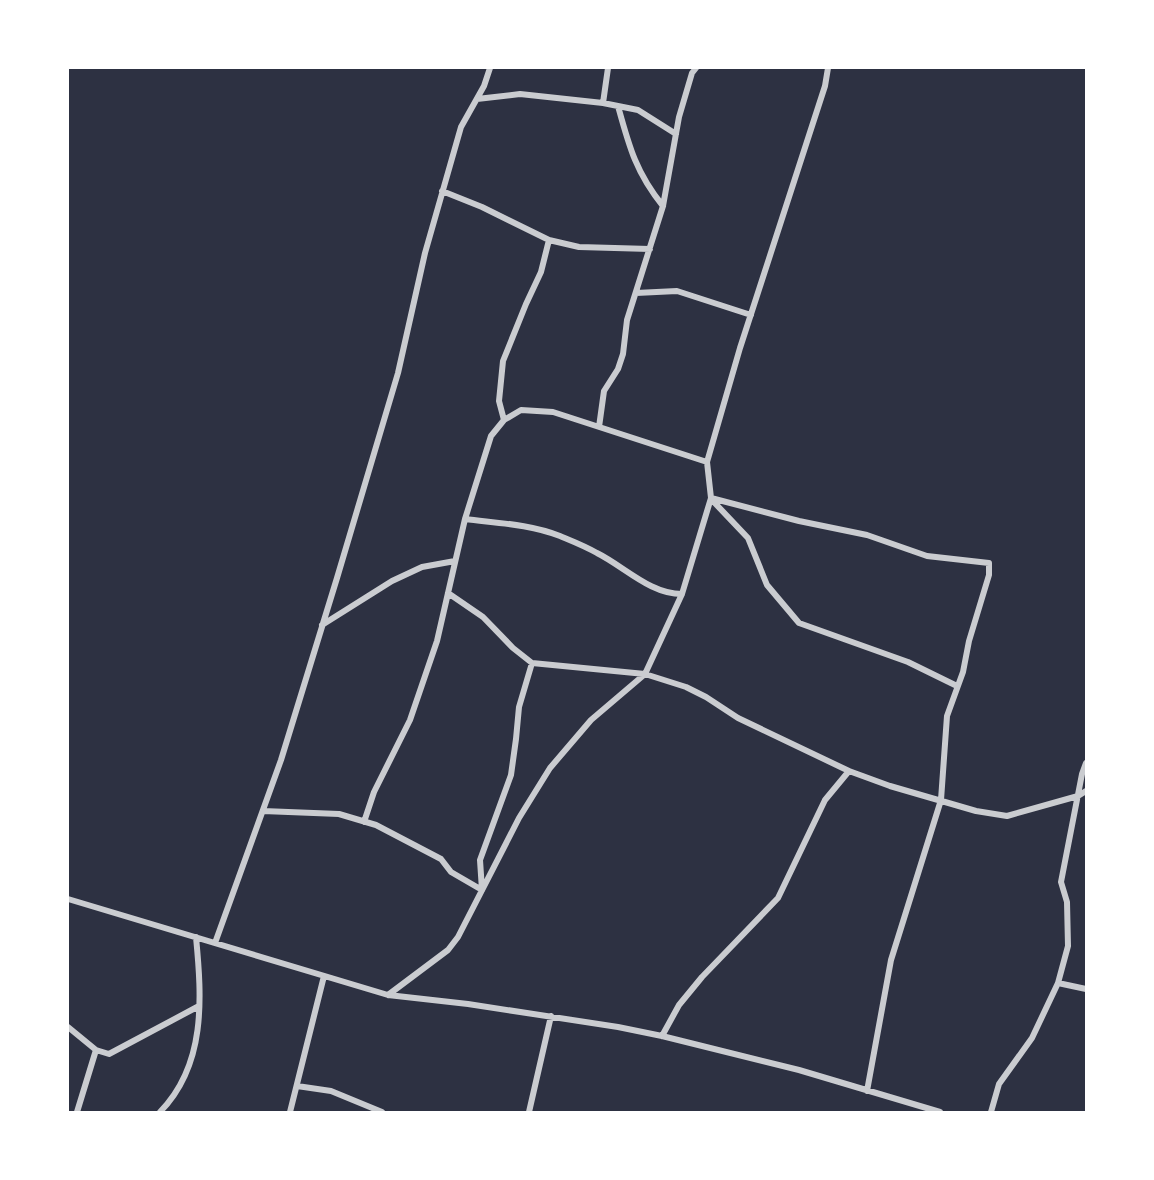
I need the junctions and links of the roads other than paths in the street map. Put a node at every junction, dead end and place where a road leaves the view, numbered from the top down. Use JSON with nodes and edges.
{"nodes":[{"id":1,"x":490,"y":68,"type":"edge"},
{"id":2,"x":608,"y":68,"type":"edge"},
{"id":3,"x":696,"y":68,"type":"edge"},
{"id":4,"x":828,"y":68,"type":"edge"},
{"id":5,"x":477,"y":99,"type":"junction"},
{"id":6,"x":603,"y":103,"type":"junction"},
{"id":7,"x":618,"y":106,"type":"junction"},
{"id":8,"x":676,"y":134,"type":"junction"},
{"id":9,"x":442,"y":191,"type":"junction"},
{"id":10,"x":663,"y":206,"type":"junction"},
{"id":11,"x":549,"y":240,"type":"junction"},
{"id":12,"x":650,"y":249,"type":"junction"},
{"id":13,"x":636,"y":293,"type":"junction"},
{"id":14,"x":751,"y":315,"type":"junction"},
{"id":15,"x":504,"y":420,"type":"junction"},
{"id":16,"x":599,"y":427,"type":"junction"},
{"id":17,"x":707,"y":462,"type":"junction"},
{"id":18,"x":711,"y":498,"type":"junction"},
{"id":19,"x":465,"y":519,"type":"junction"},
{"id":20,"x":455,"y":561,"type":"junction"},
{"id":21,"x":448,"y":593,"type":"junction"},
{"id":22,"x":682,"y":594,"type":"junction"},
{"id":23,"x":322,"y":626,"type":"junction"},
{"id":24,"x":532,"y":663,"type":"junction"},
{"id":25,"x":645,"y":674,"type":"junction"},
{"id":26,"x":957,"y":686,"type":"junction"},
{"id":27,"x":1086,"y":763,"type":"edge"},
{"id":28,"x":849,"y":771,"type":"junction"},
{"id":29,"x":1086,"y":791,"type":"edge"},
{"id":30,"x":1078,"y":796,"type":"junction"},
{"id":31,"x":941,"y":800,"type":"junction"},
{"id":32,"x":263,"y":812,"type":"junction"},
{"id":33,"x":364,"y":822,"type":"junction"},
{"id":34,"x":482,"y":890,"type":"junction"},
{"id":35,"x":68,"y":899,"type":"edge"},
{"id":36,"x":196,"y":937,"type":"junction"},
{"id":37,"x":215,"y":943,"type":"junction"},
{"id":38,"x":324,"y":976,"type":"junction"},
{"id":39,"x":1058,"y":983,"type":"junction"},
{"id":40,"x":1086,"y":989,"type":"edge"},
{"id":41,"x":388,"y":995,"type":"junction"},
{"id":42,"x":199,"y":1006,"type":"junction"},
{"id":43,"x":550,"y":1016,"type":"junction"},
{"id":44,"x":68,"y":1027,"type":"edge"},
{"id":45,"x":662,"y":1036,"type":"junction"},
{"id":46,"x":96,"y":1050,"type":"junction"},
{"id":47,"x":297,"y":1086,"type":"junction"},
{"id":48,"x":867,"y":1091,"type":"junction"},
{"id":49,"x":77,"y":1113,"type":"edge"},
{"id":50,"x":160,"y":1113,"type":"edge"},
{"id":51,"x":290,"y":1113,"type":"edge"},
{"id":52,"x":382,"y":1113,"type":"edge"},
{"id":53,"x":529,"y":1113,"type":"edge"},
{"id":54,"x":940,"y":1113,"type":"edge"},
{"id":55,"x":991,"y":1113,"type":"edge"}],
"edges":[{"from":1,"to":5,"type":"street"},
{"from":2,"to":6,"type":"street"},
{"from":3,"to":8,"type":"street"},
{"from":4,"to":14,"type":"street"},
{"from":5,"to":6,"type":"street"},
{"from":5,"to":9,"type":"street"},
{"from":6,"to":7,"type":"street"},
{"from":7,"to":8,"type":"street"},
{"from":7,"to":10,"type":"street"},
{"from":8,"to":10,"type":"street"},
{"from":9,"to":11,"type":"street"},
{"from":9,"to":23,"type":"street"},
{"from":10,"to":12,"type":"street"},
{"from":11,"to":12,"type":"street"},
{"from":11,"to":15,"type":"street"},
{"from":12,"to":13,"type":"street"},
{"from":13,"to":14,"type":"street"},
{"from":13,"to":16,"type":"street"},
{"from":14,"to":17,"type":"street"},
{"from":15,"to":16,"type":"street"},
{"from":15,"to":19,"type":"street"},
{"from":16,"to":17,"type":"street"},
{"from":17,"to":18,"type":"street"},
{"from":18,"to":22,"type":"street"},
{"from":18,"to":26,"type":"street"},
{"from":18,"to":26,"type":"street"},
{"from":19,"to":20,"type":"street"},
{"from":19,"to":22,"type":"street"},
{"from":20,"to":21,"type":"street"},
{"from":20,"to":23,"type":"street"},
{"from":21,"to":24,"type":"street"},
{"from":21,"to":33,"type":"street"},
{"from":22,"to":25,"type":"street"},
{"from":23,"to":32,"type":"street"},
{"from":24,"to":25,"type":"street"},
{"from":24,"to":34,"type":"street"},
{"from":25,"to":28,"type":"street"},
{"from":25,"to":34,"type":"street"},
{"from":26,"to":31,"type":"street"},
{"from":27,"to":30,"type":"street"},
{"from":28,"to":31,"type":"street"},
{"from":28,"to":45,"type":"street"},
{"from":29,"to":30,"type":"street"},
{"from":30,"to":31,"type":"street"},
{"from":30,"to":39,"type":"street"},
{"from":31,"to":48,"type":"street"},
{"from":32,"to":33,"type":"street"},
{"from":32,"to":37,"type":"street"},
{"from":33,"to":34,"type":"street"},
{"from":34,"to":41,"type":"street"},
{"from":35,"to":36,"type":"street"},
{"from":36,"to":37,"type":"street"},
{"from":36,"to":42,"type":"street"},
{"from":37,"to":38,"type":"street"},
{"from":38,"to":41,"type":"street"},
{"from":38,"to":47,"type":"street"},
{"from":39,"to":40,"type":"street"},
{"from":39,"to":55,"type":"street"},
{"from":41,"to":43,"type":"street"},
{"from":42,"to":46,"type":"street"},
{"from":42,"to":50,"type":"street"},
{"from":43,"to":45,"type":"street"},
{"from":43,"to":53,"type":"street"},
{"from":44,"to":46,"type":"street"},
{"from":45,"to":48,"type":"street"},
{"from":46,"to":49,"type":"street"},
{"from":47,"to":51,"type":"street"},
{"from":47,"to":52,"type":"street"},
{"from":48,"to":54,"type":"street"}]}
